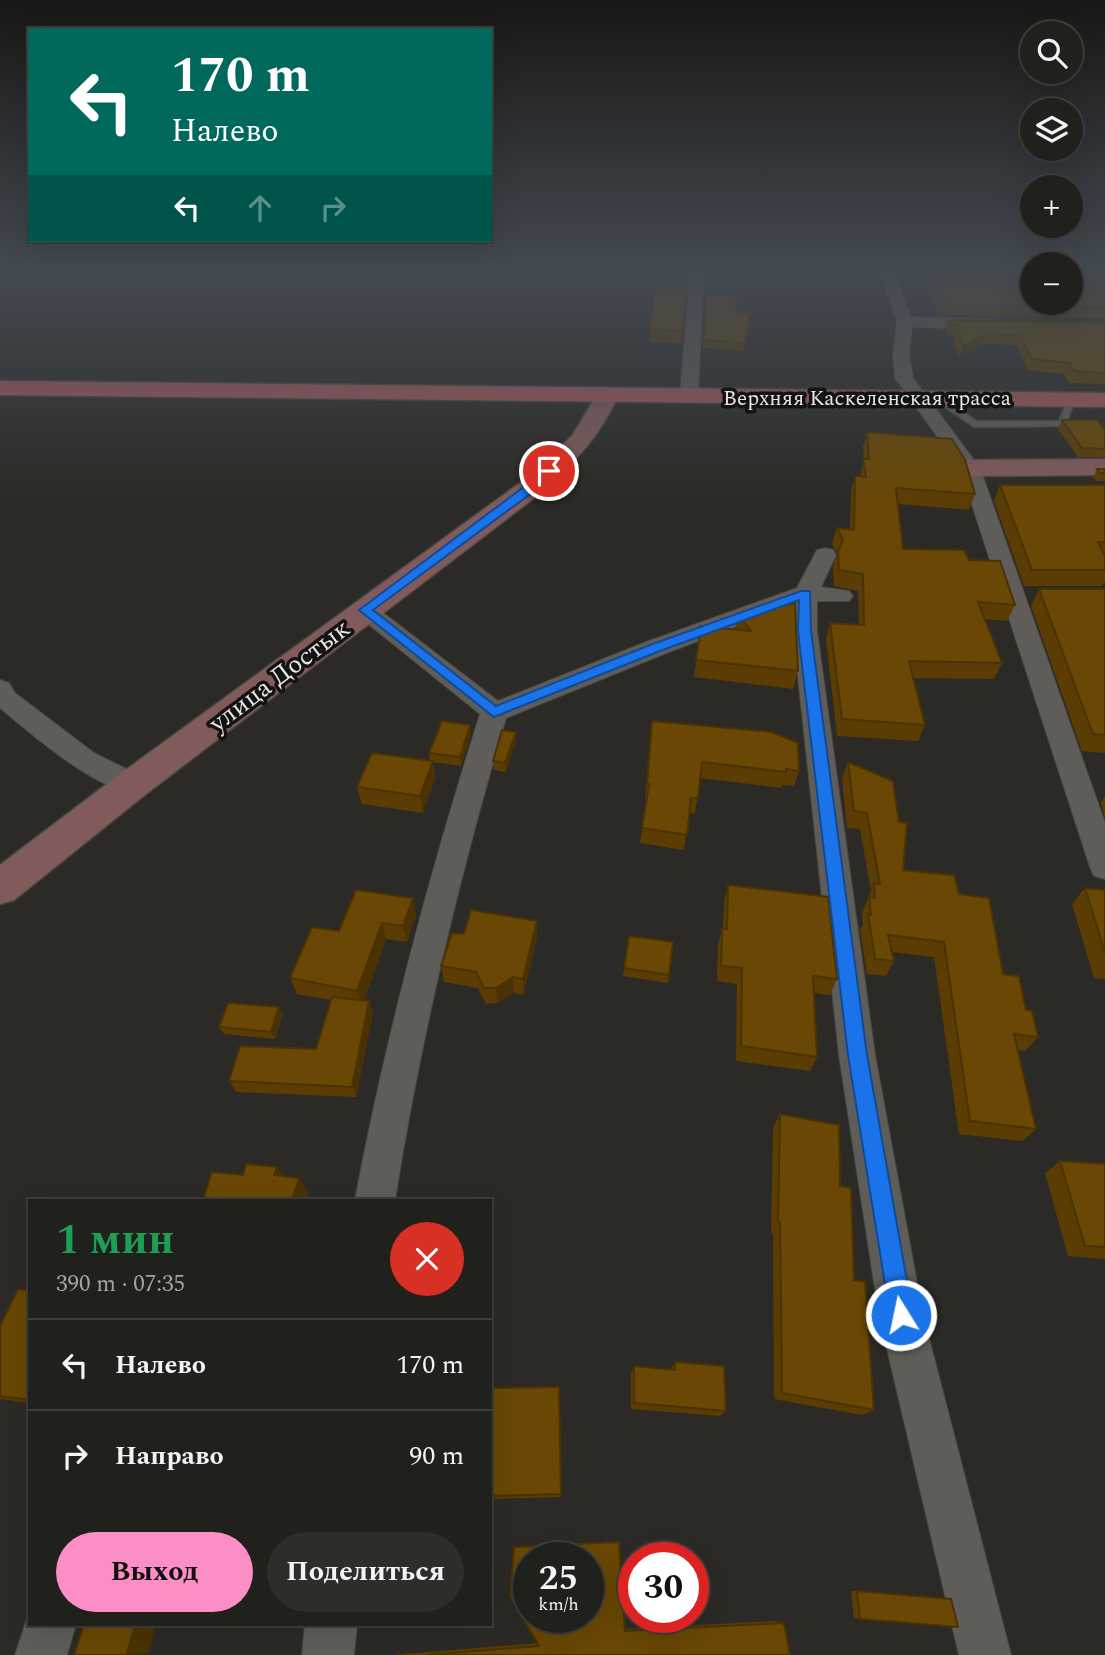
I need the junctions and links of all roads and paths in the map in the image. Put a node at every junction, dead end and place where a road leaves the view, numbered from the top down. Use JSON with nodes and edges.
{"nodes":[{"id":1,"x":692,"y":345,"type":"edge"},
{"id":2,"x":902,"y":345,"type":"edge"},
{"id":3,"x":0,"y":388,"type":"edge"},
{"id":4,"x":607,"y":396,"type":"junction"},
{"id":5,"x":689,"y":397,"type":"junction"},
{"id":6,"x":930,"y":398,"type":"junction"},
{"id":7,"x":1105,"y":400,"type":"edge"},
{"id":8,"x":1105,"y":467,"type":"edge"},
{"id":9,"x":975,"y":468,"type":"junction"},
{"id":10,"x":1003,"y":489,"type":"edge"},
{"id":11,"x":825,"y":555,"type":"dead end"},
{"id":12,"x":823,"y":594,"type":"junction"},
{"id":13,"x":365,"y":610,"type":"junction"},
{"id":14,"x":0,"y":689,"type":"edge"},
{"id":15,"x":494,"y":712,"type":"junction"},
{"id":16,"x":133,"y":784,"type":"junction"},
{"id":17,"x":1105,"y":867,"type":"edge"},
{"id":18,"x":0,"y":888,"type":"edge"},
{"id":19,"x":375,"y":1199,"type":"edge"},
{"id":20,"x":49,"y":1626,"type":"edge"},
{"id":21,"x":331,"y":1626,"type":"edge"},
{"id":22,"x":41,"y":1655,"type":"edge"},
{"id":23,"x":328,"y":1655,"type":"edge"},
{"id":24,"x":985,"y":1655,"type":"edge"}],
"edges":[{"from":1,"to":5,"type":"street"},
{"from":2,"to":6,"type":"street"},
{"from":3,"to":4,"type":"main road","name":"Верхняя Каскеленская трасса"},
{"from":4,"to":5,"type":"main road","name":"Верхняя Каскеленская трасса"},
{"from":4,"to":13,"type":"main road","name":"улица Достык"},
{"from":5,"to":6,"type":"main road","name":"Верхняя Каскеленская трасса"},
{"from":6,"to":7,"type":"main road","name":"Верхняя Каскеленская трасса"},
{"from":6,"to":9,"type":"street"},
{"from":8,"to":9,"type":"main road"},
{"from":9,"to":10,"type":"street"},
{"from":9,"to":17,"type":"street"},
{"from":11,"to":12,"type":"street"},
{"from":12,"to":15,"type":"street"},
{"from":12,"to":24,"type":"street"},
{"from":13,"to":15,"type":"street"},
{"from":13,"to":16,"type":"main road","name":"улица Достык"},
{"from":14,"to":16,"type":"street"},
{"from":15,"to":19,"type":"street"},
{"from":16,"to":18,"type":"main road","name":"улица Достык"},
{"from":20,"to":22,"type":"street"},
{"from":21,"to":23,"type":"street"}]}
